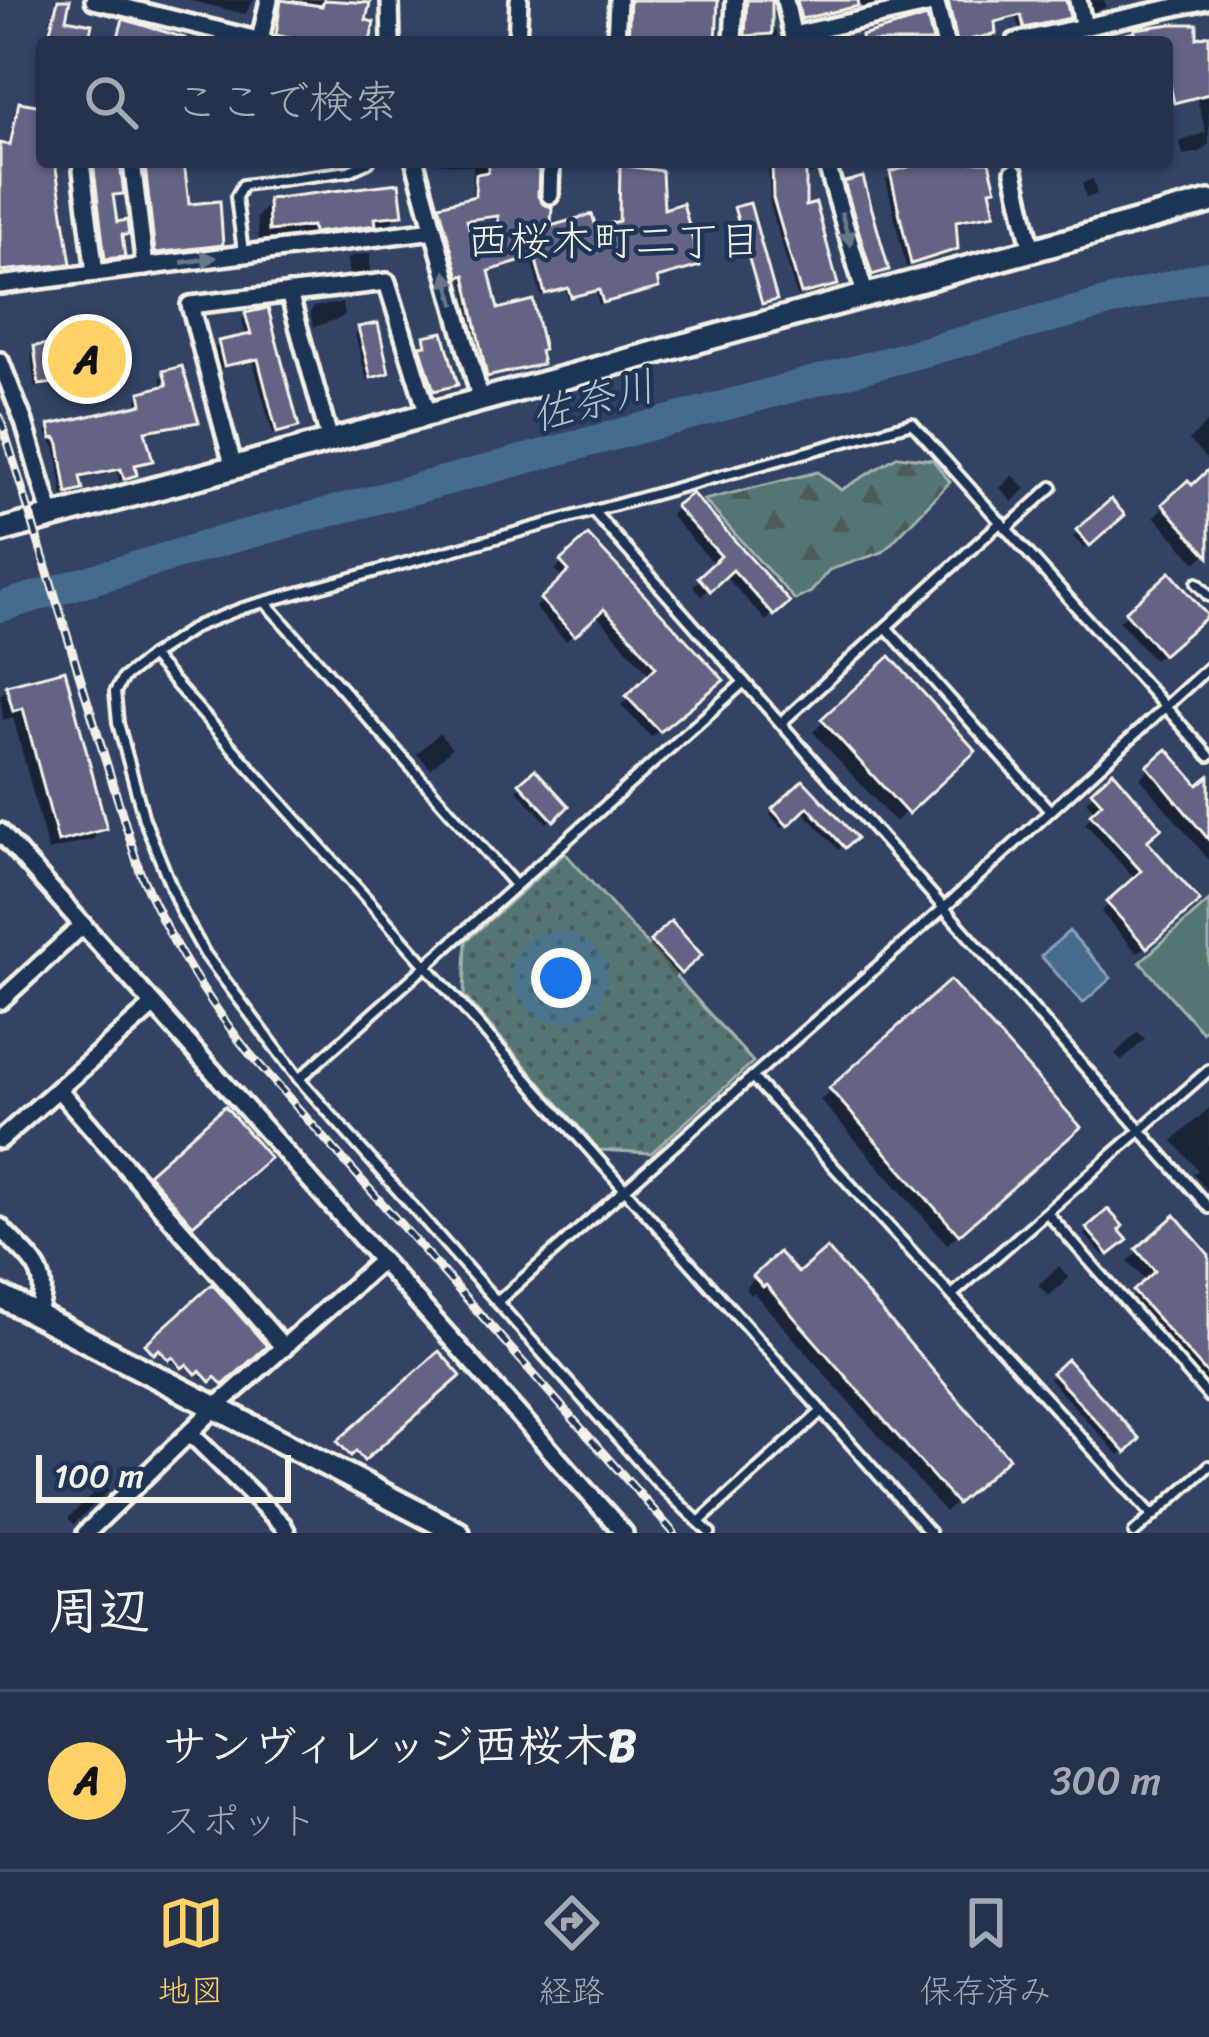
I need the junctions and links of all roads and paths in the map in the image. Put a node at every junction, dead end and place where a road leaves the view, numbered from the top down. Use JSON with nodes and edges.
{"nodes":[{"id":1,"x":94,"y":0,"type":"edge"},
{"id":2,"x":269,"y":0,"type":"edge"},
{"id":3,"x":391,"y":0,"type":"edge"},
{"id":4,"x":519,"y":0,"type":"edge"},
{"id":5,"x":618,"y":0,"type":"edge"},
{"id":6,"x":785,"y":0,"type":"edge"},
{"id":7,"x":1078,"y":0,"type":"edge"},
{"id":8,"x":1207,"y":0,"type":"edge"},
{"id":9,"x":735,"y":1,"type":"edge"},
{"id":10,"x":1084,"y":27,"type":"junction"},
{"id":11,"x":242,"y":36,"type":"edge"},
{"id":12,"x":264,"y":36,"type":"edge"},
{"id":13,"x":391,"y":36,"type":"edge"},
{"id":14,"x":517,"y":36,"type":"edge"},
{"id":15,"x":616,"y":36,"type":"edge"},
{"id":16,"x":733,"y":36,"type":"edge"},
{"id":17,"x":792,"y":36,"type":"edge"},
{"id":18,"x":805,"y":36,"type":"edge"},
{"id":19,"x":944,"y":36,"type":"edge"},
{"id":20,"x":1043,"y":36,"type":"edge"},
{"id":21,"x":82,"y":168,"type":"edge"},
{"id":22,"x":133,"y":168,"type":"edge"},
{"id":23,"x":356,"y":168,"type":"edge"},
{"id":24,"x":417,"y":168,"type":"edge"},
{"id":25,"x":551,"y":168,"type":"edge"},
{"id":26,"x":828,"y":168,"type":"edge"},
{"id":27,"x":1014,"y":172,"type":"dead end"},
{"id":28,"x":550,"y":195,"type":"dead end"},
{"id":29,"x":1209,"y":202,"type":"edge"},
{"id":30,"x":434,"y":230,"type":"junction"},
{"id":31,"x":1032,"y":251,"type":"junction"},
{"id":32,"x":243,"y":254,"type":"junction"},
{"id":33,"x":145,"y":267,"type":"junction"},
{"id":34,"x":95,"y":273,"type":"junction"},
{"id":35,"x":0,"y":285,"type":"edge"},
{"id":36,"x":289,"y":293,"type":"junction"},
{"id":37,"x":866,"y":297,"type":"junction"},
{"id":38,"x":0,"y":362,"type":"edge"},
{"id":39,"x":482,"y":401,"type":"junction"},
{"id":40,"x":428,"y":415,"type":"junction"},
{"id":41,"x":330,"y":441,"type":"junction"},
{"id":42,"x":234,"y":468,"type":"junction"},
{"id":43,"x":1052,"y":488,"type":"dead end"},
{"id":44,"x":593,"y":511,"type":"junction"},
{"id":45,"x":52,"y":518,"type":"junction"},
{"id":46,"x":1003,"y":525,"type":"junction"},
{"id":47,"x":0,"y":531,"type":"edge"},
{"id":48,"x":1197,"y":583,"type":"dead end"},
{"id":49,"x":1209,"y":596,"type":"edge"},
{"id":50,"x":265,"y":602,"type":"junction"},
{"id":51,"x":886,"y":627,"type":"junction"},
{"id":52,"x":151,"y":656,"type":"junction"},
{"id":53,"x":1209,"y":667,"type":"edge"},
{"id":54,"x":744,"y":682,"type":"junction"},
{"id":55,"x":1164,"y":706,"type":"junction"},
{"id":56,"x":781,"y":723,"type":"junction"},
{"id":57,"x":1209,"y":756,"type":"edge"},
{"id":58,"x":1050,"y":811,"type":"junction"},
{"id":59,"x":0,"y":832,"type":"edge"},
{"id":60,"x":515,"y":885,"type":"junction"},
{"id":61,"x":945,"y":908,"type":"junction"},
{"id":62,"x":83,"y":926,"type":"junction"},
{"id":63,"x":427,"y":966,"type":"junction"},
{"id":64,"x":0,"y":1001,"type":"edge"},
{"id":65,"x":154,"y":1005,"type":"junction"},
{"id":66,"x":1209,"y":1070,"type":"edge"},
{"id":67,"x":752,"y":1077,"type":"junction"},
{"id":68,"x":299,"y":1079,"type":"junction"},
{"id":69,"x":58,"y":1089,"type":"junction"},
{"id":70,"x":1142,"y":1130,"type":"junction"},
{"id":71,"x":0,"y":1140,"type":"edge"},
{"id":72,"x":624,"y":1190,"type":"junction"},
{"id":73,"x":1209,"y":1208,"type":"edge"},
{"id":74,"x":1048,"y":1214,"type":"junction"},
{"id":75,"x":0,"y":1227,"type":"edge"},
{"id":76,"x":381,"y":1261,"type":"junction"},
{"id":77,"x":952,"y":1295,"type":"junction"},
{"id":78,"x":0,"y":1296,"type":"edge"},
{"id":79,"x":497,"y":1302,"type":"junction"},
{"id":80,"x":37,"y":1315,"type":"junction"},
{"id":81,"x":284,"y":1348,"type":"junction"},
{"id":82,"x":1209,"y":1397,"type":"edge"},
{"id":83,"x":215,"y":1408,"type":"junction"},
{"id":84,"x":822,"y":1411,"type":"junction"},
{"id":85,"x":190,"y":1433,"type":"junction"},
{"id":86,"x":1209,"y":1466,"type":"edge"},
{"id":87,"x":1153,"y":1516,"type":"junction"},
{"id":88,"x":699,"y":1522,"type":"junction"},
{"id":89,"x":86,"y":1533,"type":"edge"},
{"id":90,"x":287,"y":1533,"type":"edge"},
{"id":91,"x":458,"y":1533,"type":"edge"},
{"id":92,"x":623,"y":1533,"type":"edge"},
{"id":93,"x":710,"y":1533,"type":"edge"},
{"id":94,"x":930,"y":1533,"type":"edge"},
{"id":95,"x":1134,"y":1533,"type":"edge"}],
"edges":[{"from":1,"to":11,"type":"street"},
{"from":2,"to":12,"type":"street"},
{"from":3,"to":13,"type":"street"},
{"from":4,"to":14,"type":"street"},
{"from":5,"to":15,"type":"street"},
{"from":6,"to":17,"type":"street"},
{"from":7,"to":10,"type":"street"},
{"from":8,"to":10,"type":"street"},
{"from":9,"to":16,"type":"street"},
{"from":10,"to":20,"type":"street"},
{"from":18,"to":19,"type":"street"},
{"from":21,"to":34,"type":"street"},
{"from":22,"to":33,"type":"street"},
{"from":23,"to":32,"type":"lane"},
{"from":24,"to":30,"type":"street"},
{"from":25,"to":28,"type":"street"},
{"from":26,"to":37,"type":"street","one_way":true},
{"from":27,"to":31,"type":"street"},
{"from":29,"to":31,"type":"street"},
{"from":30,"to":32,"type":"street"},
{"from":39,"to":30,"type":"street","one_way":true},
{"from":31,"to":37,"type":"street"},
{"from":33,"to":32,"type":"street","one_way":true},
{"from":33,"to":34,"type":"street"},
{"from":34,"to":35,"type":"street"},
{"from":36,"to":40,"type":"street"},
{"from":36,"to":41,"type":"street"},
{"from":36,"to":42,"type":"street"},
{"from":37,"to":39,"type":"street"},
{"from":38,"to":45,"type":"street"},
{"from":39,"to":40,"type":"street"},
{"from":40,"to":41,"type":"street"},
{"from":41,"to":42,"type":"street"},
{"from":42,"to":45,"type":"street"},
{"from":43,"to":46,"type":"lane"},
{"from":44,"to":46,"type":"lane"},
{"from":44,"to":50,"type":"lane"},
{"from":44,"to":54,"type":"lane"},
{"from":45,"to":47,"type":"street"},
{"from":46,"to":51,"type":"lane"},
{"from":46,"to":55,"type":"lane"},
{"from":48,"to":49,"type":"lane"},
{"from":50,"to":52,"type":"lane"},
{"from":50,"to":60,"type":"lane"},
{"from":51,"to":56,"type":"lane"},
{"from":51,"to":58,"type":"lane"},
{"from":52,"to":63,"type":"lane"},
{"from":52,"to":68,"type":"lane"},
{"from":53,"to":55,"type":"lane"},
{"from":54,"to":56,"type":"lane"},
{"from":54,"to":60,"type":"lane"},
{"from":55,"to":57,"type":"lane"},
{"from":55,"to":58,"type":"lane"},
{"from":56,"to":61,"type":"lane"},
{"from":58,"to":61,"type":"lane"},
{"from":59,"to":62,"type":"street"},
{"from":60,"to":63,"type":"lane"},
{"from":61,"to":67,"type":"lane"},
{"from":61,"to":70,"type":"lane"},
{"from":62,"to":64,"type":"street"},
{"from":62,"to":65,"type":"street"},
{"from":63,"to":68,"type":"lane"},
{"from":63,"to":72,"type":"lane"},
{"from":65,"to":69,"type":"street"},
{"from":65,"to":76,"type":"street"},
{"from":66,"to":70,"type":"lane"},
{"from":67,"to":72,"type":"lane"},
{"from":67,"to":77,"type":"lane"},
{"from":68,"to":79,"type":"lane"},
{"from":69,"to":71,"type":"street"},
{"from":69,"to":81,"type":"street"},
{"from":70,"to":73,"type":"lane"},
{"from":70,"to":74,"type":"lane"},
{"from":72,"to":79,"type":"lane"},
{"from":72,"to":84,"type":"lane"},
{"from":74,"to":77,"type":"lane"},
{"from":74,"to":82,"type":"lane"},
{"from":75,"to":80,"type":"street"},
{"from":76,"to":81,"type":"street"},
{"from":76,"to":92,"type":"street"},
{"from":77,"to":87,"type":"lane"},
{"from":78,"to":80,"type":"street"},
{"from":79,"to":88,"type":"lane"},
{"from":80,"to":83,"type":"street"},
{"from":81,"to":83,"type":"street"},
{"from":83,"to":85,"type":"street"},
{"from":83,"to":91,"type":"street"},
{"from":84,"to":88,"type":"lane"},
{"from":84,"to":94,"type":"lane"},
{"from":85,"to":89,"type":"street"},
{"from":85,"to":90,"type":"street"},
{"from":86,"to":87,"type":"lane"},
{"from":87,"to":95,"type":"lane"},
{"from":88,"to":93,"type":"lane"}]}
